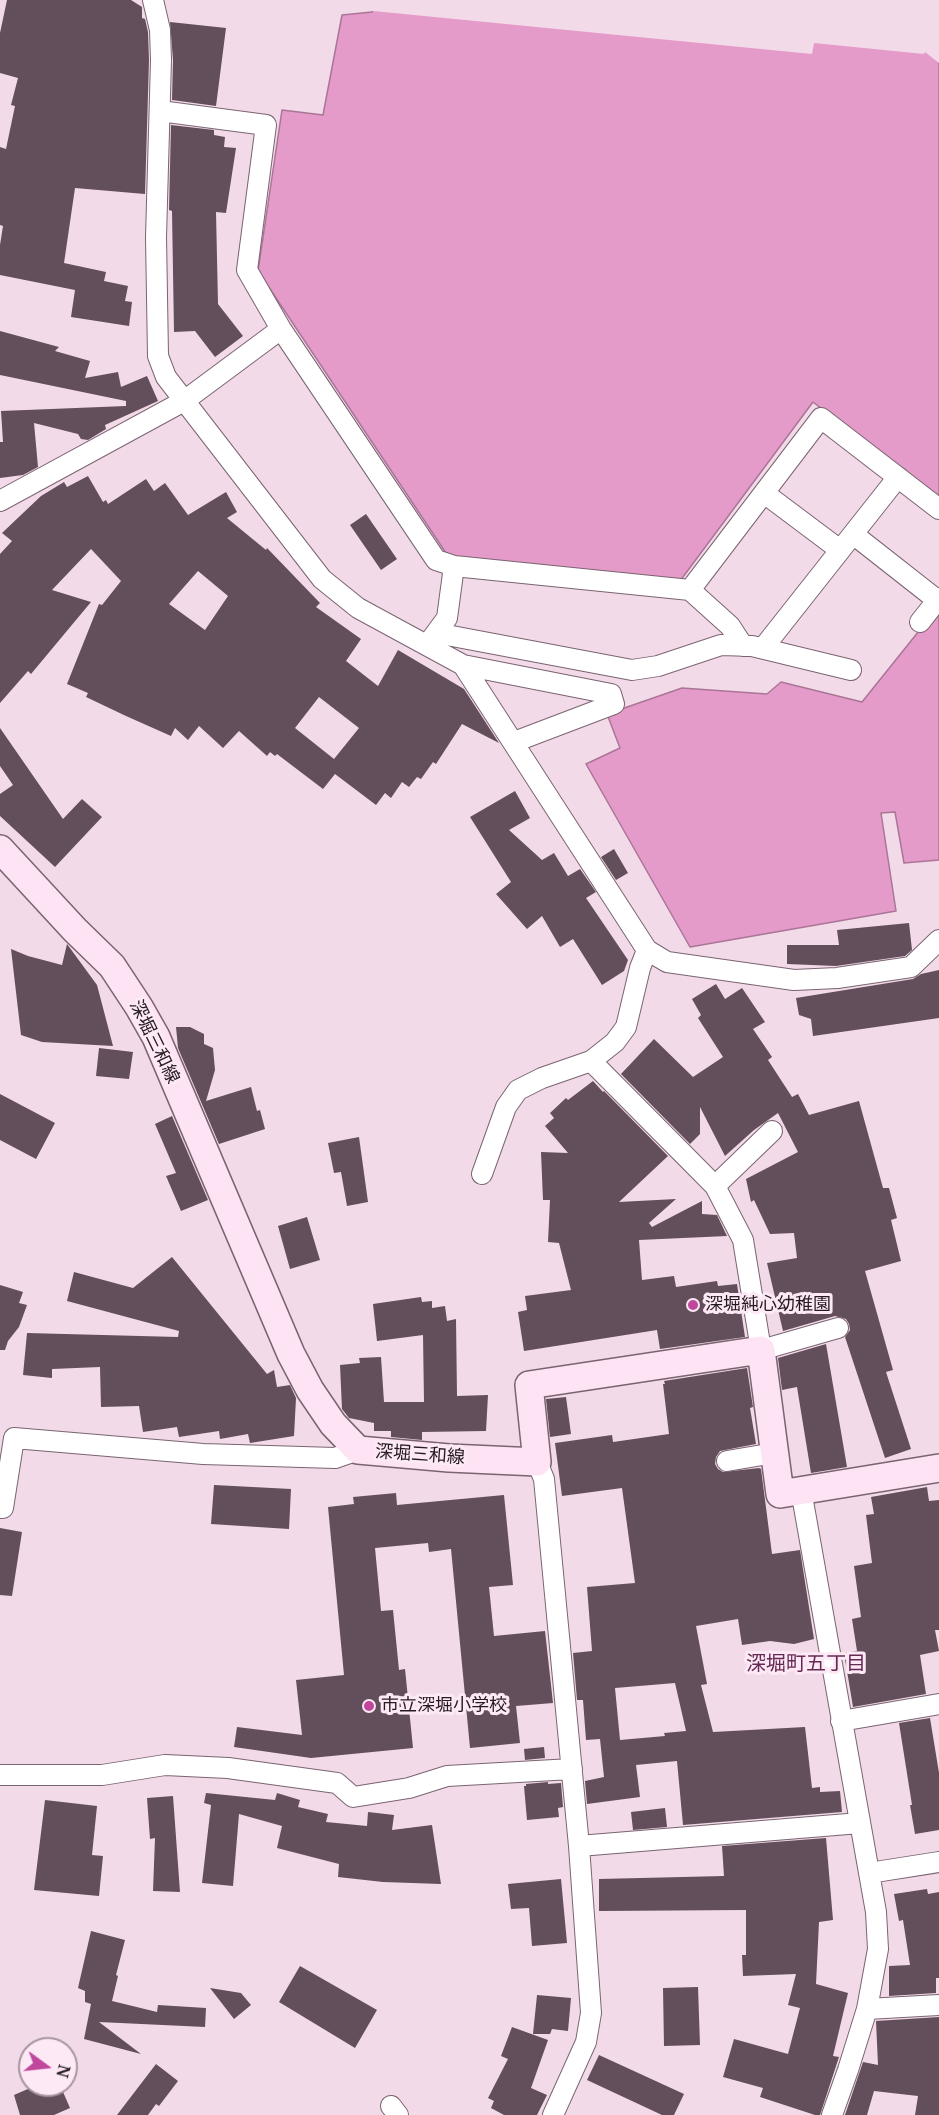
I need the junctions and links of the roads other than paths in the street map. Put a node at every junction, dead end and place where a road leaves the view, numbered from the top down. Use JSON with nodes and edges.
{"nodes":[{"id":1,"x":153,"y":0,"type":"edge"},
{"id":2,"x":160,"y":111,"type":"junction"},
{"id":3,"x":281,"y":329,"type":"junction"},
{"id":4,"x":184,"y":401,"type":"junction"},
{"id":5,"x":898,"y":477,"type":"junction"},
{"id":6,"x":764,"y":493,"type":"junction"},
{"id":7,"x":0,"y":501,"type":"edge"},
{"id":8,"x":939,"y":509,"type":"edge"},
{"id":9,"x":853,"y":534,"type":"junction"},
{"id":10,"x":840,"y":550,"type":"junction"},
{"id":11,"x":454,"y":566,"type":"junction"},
{"id":12,"x":690,"y":590,"type":"junction"},
{"id":13,"x":938,"y":598,"type":"edge"},
{"id":14,"x":920,"y":622,"type":"dead end"},
{"id":15,"x":431,"y":639,"type":"junction"},
{"id":16,"x":753,"y":647,"type":"junction"},
{"id":17,"x":463,"y":665,"type":"junction"},
{"id":18,"x":851,"y":670,"type":"dead end"},
{"id":19,"x":514,"y":742,"type":"junction"},
{"id":20,"x":0,"y":849,"type":"edge"},
{"id":21,"x":939,"y":940,"type":"edge"},
{"id":22,"x":647,"y":950,"type":"junction"},
{"id":23,"x":591,"y":1061,"type":"junction"},
{"id":24,"x":772,"y":1131,"type":"dead end"},
{"id":25,"x":482,"y":1174,"type":"dead end"},
{"id":26,"x":715,"y":1186,"type":"junction"},
{"id":27,"x":838,"y":1328,"type":"dead end"},
{"id":28,"x":761,"y":1350,"type":"junction"},
{"id":29,"x":358,"y":1450,"type":"junction"},
{"id":30,"x":774,"y":1453,"type":"junction"},
{"id":31,"x":727,"y":1461,"type":"dead end"},
{"id":32,"x":537,"y":1462,"type":"junction"},
{"id":33,"x":939,"y":1468,"type":"edge"},
{"id":34,"x":801,"y":1490,"type":"junction"},
{"id":35,"x":0,"y":1508,"type":"edge"},
{"id":36,"x":939,"y":1704,"type":"edge"},
{"id":37,"x":841,"y":1721,"type":"junction"},
{"id":38,"x":572,"y":1769,"type":"junction"},
{"id":39,"x":0,"y":1775,"type":"edge"},
{"id":40,"x":860,"y":1823,"type":"junction"},
{"id":41,"x":579,"y":1846,"type":"junction"},
{"id":42,"x":939,"y":1862,"type":"edge"},
{"id":43,"x":869,"y":1873,"type":"junction"},
{"id":44,"x":939,"y":2005,"type":"edge"},
{"id":45,"x":867,"y":2009,"type":"junction"},
{"id":46,"x":553,"y":2115,"type":"edge"},
{"id":47,"x":832,"y":2115,"type":"edge"}],
"edges":[{"from":1,"to":2,"type":"street"},
{"from":2,"to":3,"type":"street"},
{"from":2,"to":4,"type":"street"},
{"from":3,"to":4,"type":"street"},
{"from":3,"to":11,"type":"street"},
{"from":4,"to":7,"type":"street"},
{"from":4,"to":15,"type":"street"},
{"from":5,"to":6,"type":"street"},
{"from":5,"to":8,"type":"street"},
{"from":5,"to":9,"type":"street"},
{"from":6,"to":10,"type":"street"},
{"from":6,"to":12,"type":"street"},
{"from":9,"to":10,"type":"street"},
{"from":9,"to":13,"type":"street"},
{"from":10,"to":16,"type":"street"},
{"from":11,"to":12,"type":"street"},
{"from":11,"to":15,"type":"street"},
{"from":12,"to":16,"type":"street"},
{"from":13,"to":14,"type":"street"},
{"from":15,"to":16,"type":"street"},
{"from":15,"to":17,"type":"street"},
{"from":16,"to":18,"type":"street"},
{"from":17,"to":19,"type":"street"},
{"from":17,"to":19,"type":"street"},
{"from":19,"to":22,"type":"street"},
{"from":20,"to":29,"type":"main road","name":"深堀三和線"},
{"from":21,"to":22,"type":"street"},
{"from":22,"to":23,"type":"street"},
{"from":23,"to":25,"type":"street"},
{"from":23,"to":26,"type":"street"},
{"from":24,"to":26,"type":"street"},
{"from":26,"to":28,"type":"street"},
{"from":27,"to":28,"type":"street"},
{"from":28,"to":30,"type":"main road"},
{"from":28,"to":32,"type":"main road"},
{"from":29,"to":32,"type":"main road","name":"深堀三和線"},
{"from":29,"to":35,"type":"street"},
{"from":30,"to":31,"type":"street"},
{"from":30,"to":34,"type":"main road"},
{"from":32,"to":38,"type":"street"},
{"from":33,"to":34,"type":"main road"},
{"from":34,"to":37,"type":"street"},
{"from":36,"to":37,"type":"street"},
{"from":37,"to":40,"type":"street"},
{"from":38,"to":39,"type":"street"},
{"from":38,"to":41,"type":"street"},
{"from":40,"to":41,"type":"street"},
{"from":40,"to":43,"type":"street"},
{"from":41,"to":46,"type":"street"},
{"from":42,"to":43,"type":"street"},
{"from":43,"to":45,"type":"street"},
{"from":44,"to":45,"type":"street"},
{"from":45,"to":47,"type":"street"}]}
